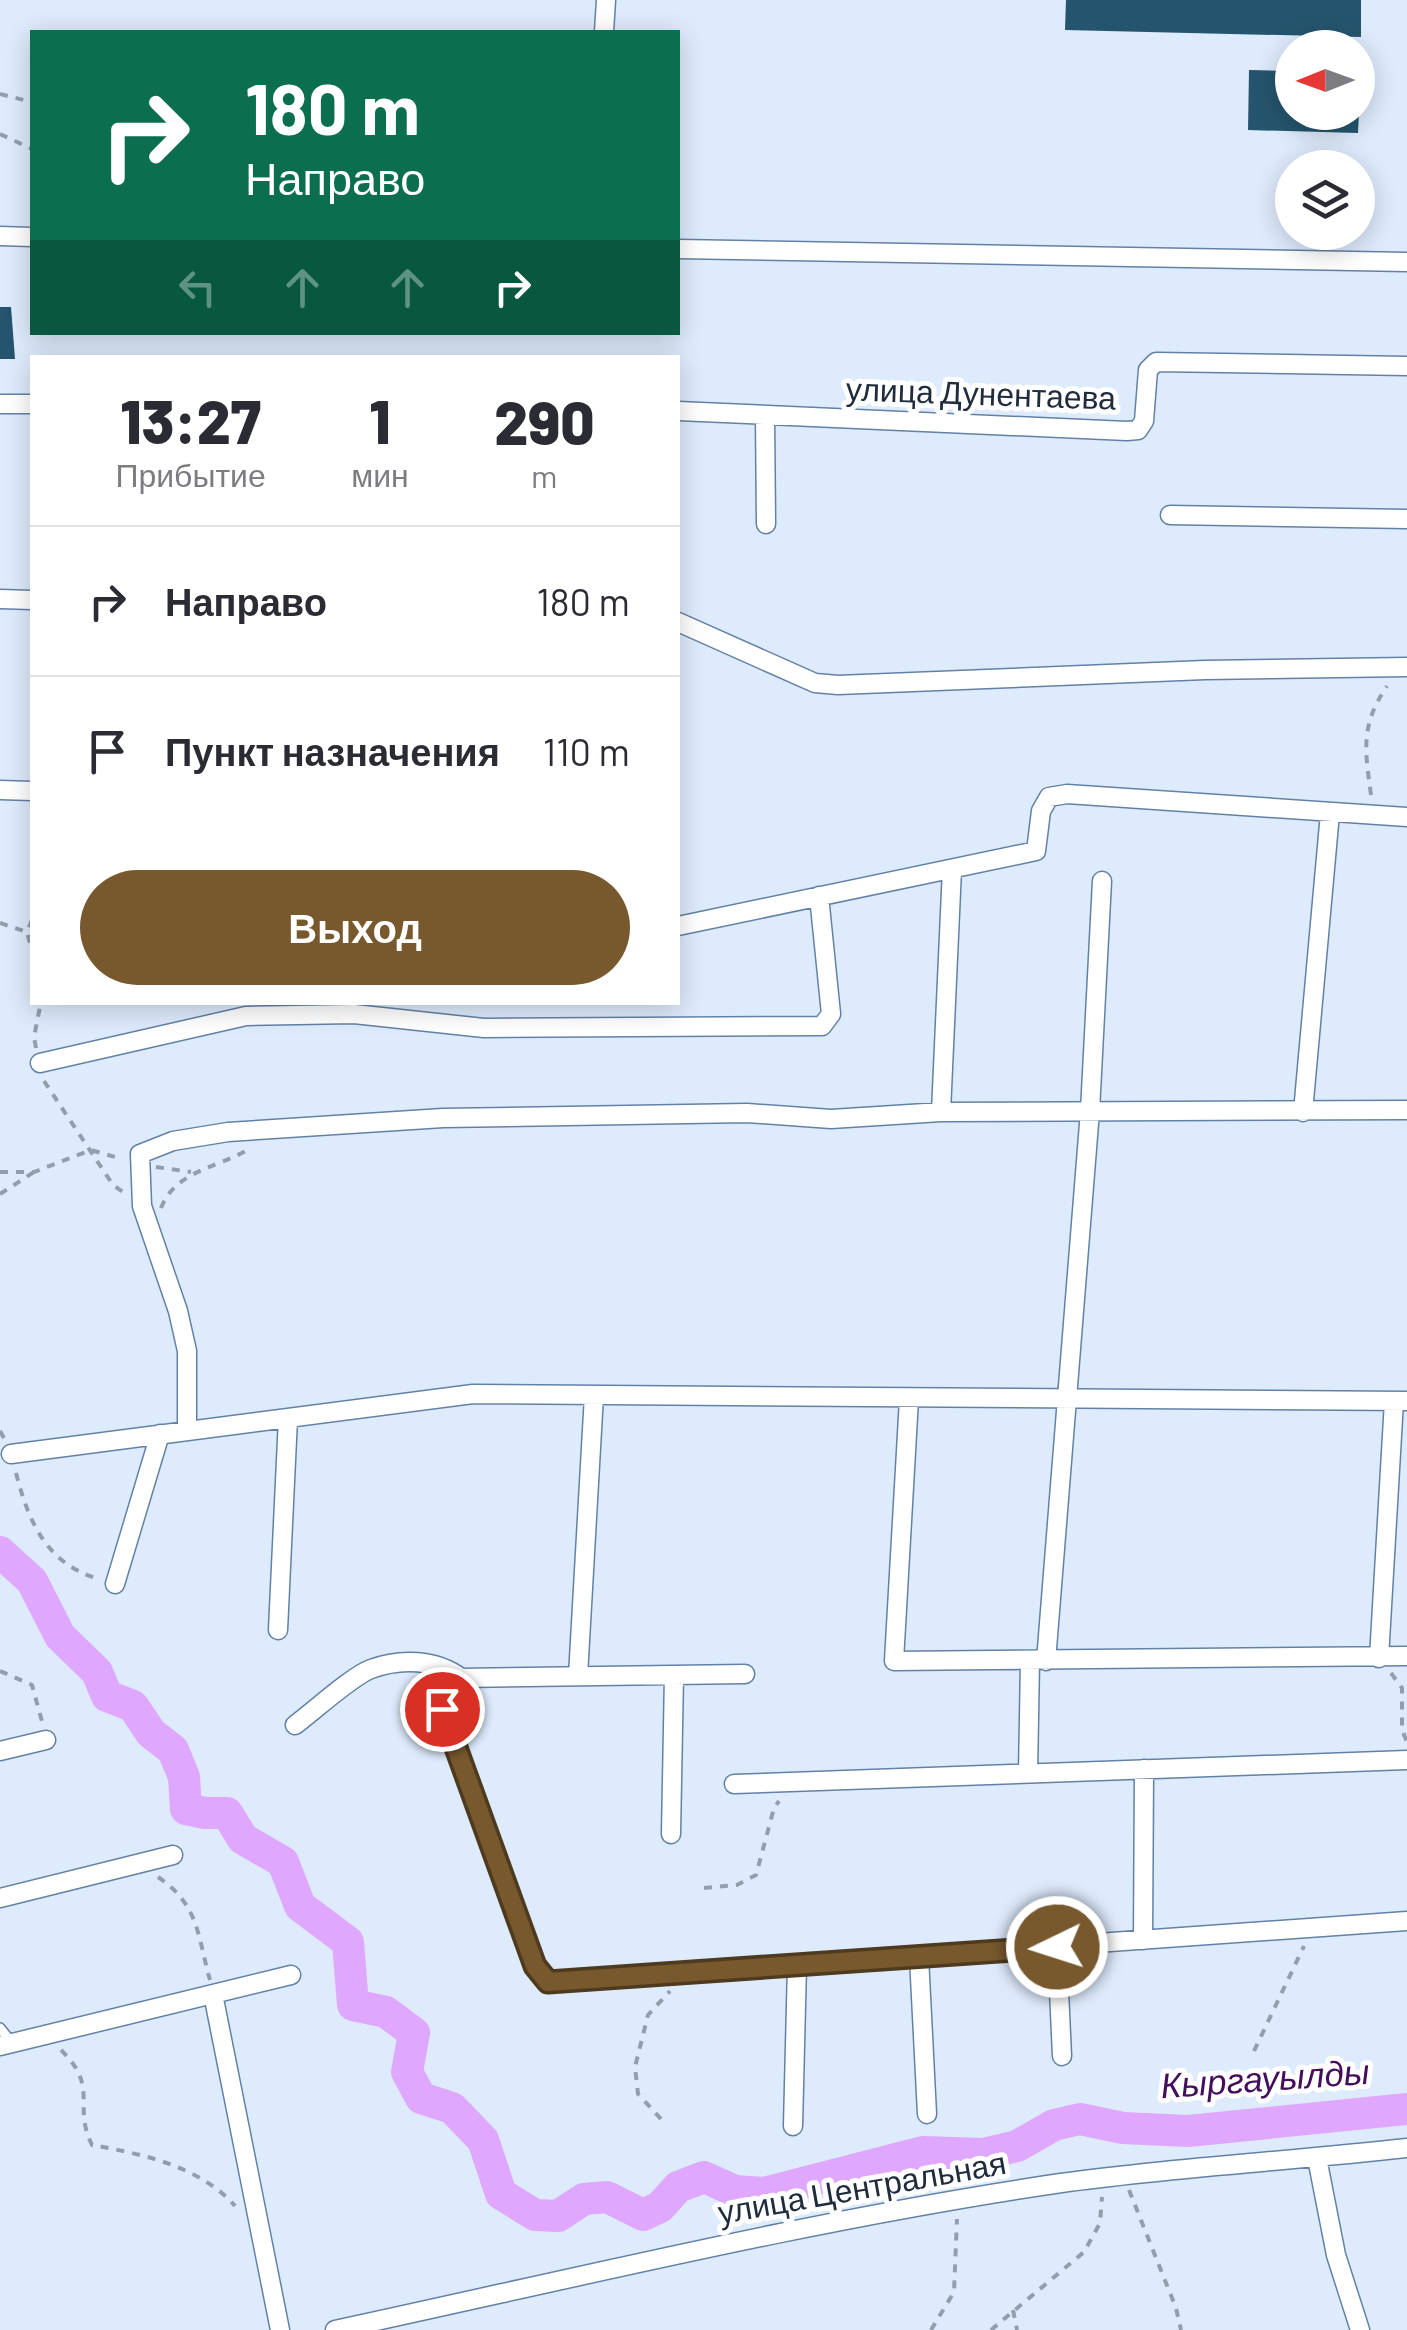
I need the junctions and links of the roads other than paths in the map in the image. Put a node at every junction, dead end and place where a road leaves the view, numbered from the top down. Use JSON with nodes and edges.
{"nodes":[{"id":1,"x":606,"y":0,"type":"edge"},
{"id":2,"x":604,"y":30,"type":"edge"},
{"id":3,"x":0,"y":236,"type":"edge"},
{"id":4,"x":30,"y":236,"type":"edge"},
{"id":5,"x":680,"y":249,"type":"edge"},
{"id":6,"x":1407,"y":262,"type":"edge"},
{"id":7,"x":1407,"y":366,"type":"edge"},
{"id":8,"x":0,"y":404,"type":"edge"},
{"id":9,"x":30,"y":404,"type":"edge"},
{"id":10,"x":680,"y":411,"type":"edge"},
{"id":11,"x":765,"y":415,"type":"junction"},
{"id":12,"x":1170,"y":515,"type":"dead end"},
{"id":13,"x":1407,"y":518,"type":"edge"},
{"id":14,"x":766,"y":524,"type":"dead end"},
{"id":15,"x":0,"y":599,"type":"edge"},
{"id":16,"x":30,"y":600,"type":"edge"},
{"id":17,"x":680,"y":622,"type":"edge"},
{"id":18,"x":1403,"y":667,"type":"edge"},
{"id":19,"x":0,"y":790,"type":"edge"},
{"id":20,"x":30,"y":791,"type":"edge"},
{"id":21,"x":1330,"y":813,"type":"junction"},
{"id":22,"x":1407,"y":817,"type":"edge"},
{"id":23,"x":952,"y":868,"type":"junction"},
{"id":24,"x":1102,"y":881,"type":"dead end"},
{"id":25,"x":819,"y":896,"type":"junction"},
{"id":26,"x":680,"y":926,"type":"edge"},
{"id":27,"x":40,"y":1064,"type":"road end"},
{"id":28,"x":1407,"y":1110,"type":"edge"},
{"id":29,"x":1090,"y":1111,"type":"junction"},
{"id":30,"x":942,"y":1112,"type":"junction"},
{"id":31,"x":1303,"y":1112,"type":"junction"},
{"id":32,"x":594,"y":1395,"type":"junction"},
{"id":33,"x":910,"y":1399,"type":"junction"},
{"id":34,"x":1068,"y":1399,"type":"junction"},
{"id":35,"x":1400,"y":1401,"type":"edge"},
{"id":36,"x":288,"y":1418,"type":"junction"},
{"id":37,"x":187,"y":1430,"type":"junction"},
{"id":38,"x":160,"y":1434,"type":"junction"},
{"id":39,"x":12,"y":1454,"type":"road end"},
{"id":40,"x":115,"y":1584,"type":"road end"},
{"id":41,"x":278,"y":1630,"type":"dead end"},
{"id":42,"x":1407,"y":1656,"type":"edge"},
{"id":43,"x":1379,"y":1658,"type":"junction"},
{"id":44,"x":1038,"y":1661,"type":"junction"},
{"id":45,"x":745,"y":1674,"type":"dead end"},
{"id":46,"x":674,"y":1675,"type":"junction"},
{"id":47,"x":578,"y":1676,"type":"junction"},
{"id":48,"x":461,"y":1678,"type":"junction"},
{"id":49,"x":296,"y":1725,"type":"dead end"},
{"id":50,"x":46,"y":1740,"type":"road end"},
{"id":51,"x":0,"y":1751,"type":"edge"},
{"id":52,"x":1407,"y":1760,"type":"edge"},
{"id":53,"x":1144,"y":1769,"type":"junction"},
{"id":54,"x":1028,"y":1774,"type":"junction"},
{"id":55,"x":734,"y":1784,"type":"dead end"},
{"id":56,"x":670,"y":1834,"type":"dead end"},
{"id":57,"x":174,"y":1855,"type":"dead end"},
{"id":58,"x":0,"y":1898,"type":"edge"},
{"id":59,"x":1407,"y":1922,"type":"edge"},
{"id":60,"x":1143,"y":1940,"type":"junction"},
{"id":61,"x":1057,"y":1947,"type":"junction"},
{"id":62,"x":919,"y":1956,"type":"junction"},
{"id":63,"x":797,"y":1965,"type":"junction"},
{"id":64,"x":291,"y":1975,"type":"dead end"},
{"id":65,"x":213,"y":1994,"type":"junction"},
{"id":66,"x":4,"y":2039,"type":"edge"},
{"id":67,"x":1062,"y":2056,"type":"dead end"},
{"id":68,"x":926,"y":2114,"type":"dead end"},
{"id":69,"x":793,"y":2126,"type":"dead end"},
{"id":70,"x":1407,"y":2148,"type":"edge"},
{"id":71,"x":1316,"y":2158,"type":"junction"},
{"id":72,"x":371,"y":2326,"type":"edge"},
{"id":73,"x":280,"y":2330,"type":"edge"},
{"id":74,"x":334,"y":2330,"type":"edge"},
{"id":75,"x":1360,"y":2330,"type":"edge"}],
"edges":[{"from":1,"to":2,"type":"street"},
{"from":3,"to":4,"type":"street"},
{"from":5,"to":6,"type":"street"},
{"from":7,"to":11,"type":"street","name":"улица Дунентаева"},
{"from":8,"to":9,"type":"street"},
{"from":10,"to":11,"type":"street","name":"улица Дунентаева"},
{"from":11,"to":14,"type":"street"},
{"from":12,"to":13,"type":"street"},
{"from":15,"to":16,"type":"street"},
{"from":17,"to":18,"type":"street"},
{"from":19,"to":20,"type":"street"},
{"from":21,"to":22,"type":"street"},
{"from":21,"to":23,"type":"street"},
{"from":21,"to":31,"type":"street"},
{"from":23,"to":25,"type":"street"},
{"from":23,"to":30,"type":"street"},
{"from":24,"to":29,"type":"street"},
{"from":25,"to":26,"type":"street"},
{"from":25,"to":27,"type":"street"},
{"from":28,"to":31,"type":"street"},
{"from":29,"to":30,"type":"street"},
{"from":29,"to":31,"type":"street"},
{"from":29,"to":34,"type":"street"},
{"from":30,"to":37,"type":"street"},
{"from":32,"to":33,"type":"street"},
{"from":32,"to":36,"type":"street"},
{"from":32,"to":47,"type":"street"},
{"from":33,"to":34,"type":"street"},
{"from":33,"to":44,"type":"street"},
{"from":34,"to":35,"type":"street"},
{"from":34,"to":44,"type":"street"},
{"from":35,"to":43,"type":"street"},
{"from":36,"to":37,"type":"street"},
{"from":36,"to":41,"type":"street"},
{"from":37,"to":38,"type":"street"},
{"from":38,"to":39,"type":"street"},
{"from":38,"to":40,"type":"street"},
{"from":42,"to":43,"type":"street"},
{"from":43,"to":44,"type":"street"},
{"from":44,"to":54,"type":"street"},
{"from":45,"to":46,"type":"street"},
{"from":46,"to":47,"type":"street"},
{"from":46,"to":56,"type":"street"},
{"from":47,"to":48,"type":"street"},
{"from":48,"to":49,"type":"street"},
{"from":48,"to":63,"type":"street"},
{"from":50,"to":51,"type":"street"},
{"from":52,"to":53,"type":"street"},
{"from":53,"to":54,"type":"street"},
{"from":53,"to":60,"type":"street"},
{"from":54,"to":55,"type":"street"},
{"from":57,"to":58,"type":"street"},
{"from":59,"to":60,"type":"street"},
{"from":60,"to":61,"type":"street"},
{"from":61,"to":62,"type":"street"},
{"from":61,"to":67,"type":"street"},
{"from":62,"to":63,"type":"street"},
{"from":62,"to":68,"type":"street"},
{"from":63,"to":69,"type":"street"},
{"from":64,"to":65,"type":"street"},
{"from":65,"to":66,"type":"street"},
{"from":65,"to":73,"type":"street"},
{"from":70,"to":71,"type":"street","name":"улица Центральная"},
{"from":71,"to":72,"type":"street","name":"улица Центральная"},
{"from":71,"to":75,"type":"street"},
{"from":72,"to":74,"type":"street","name":"улица Центральная"}]}
